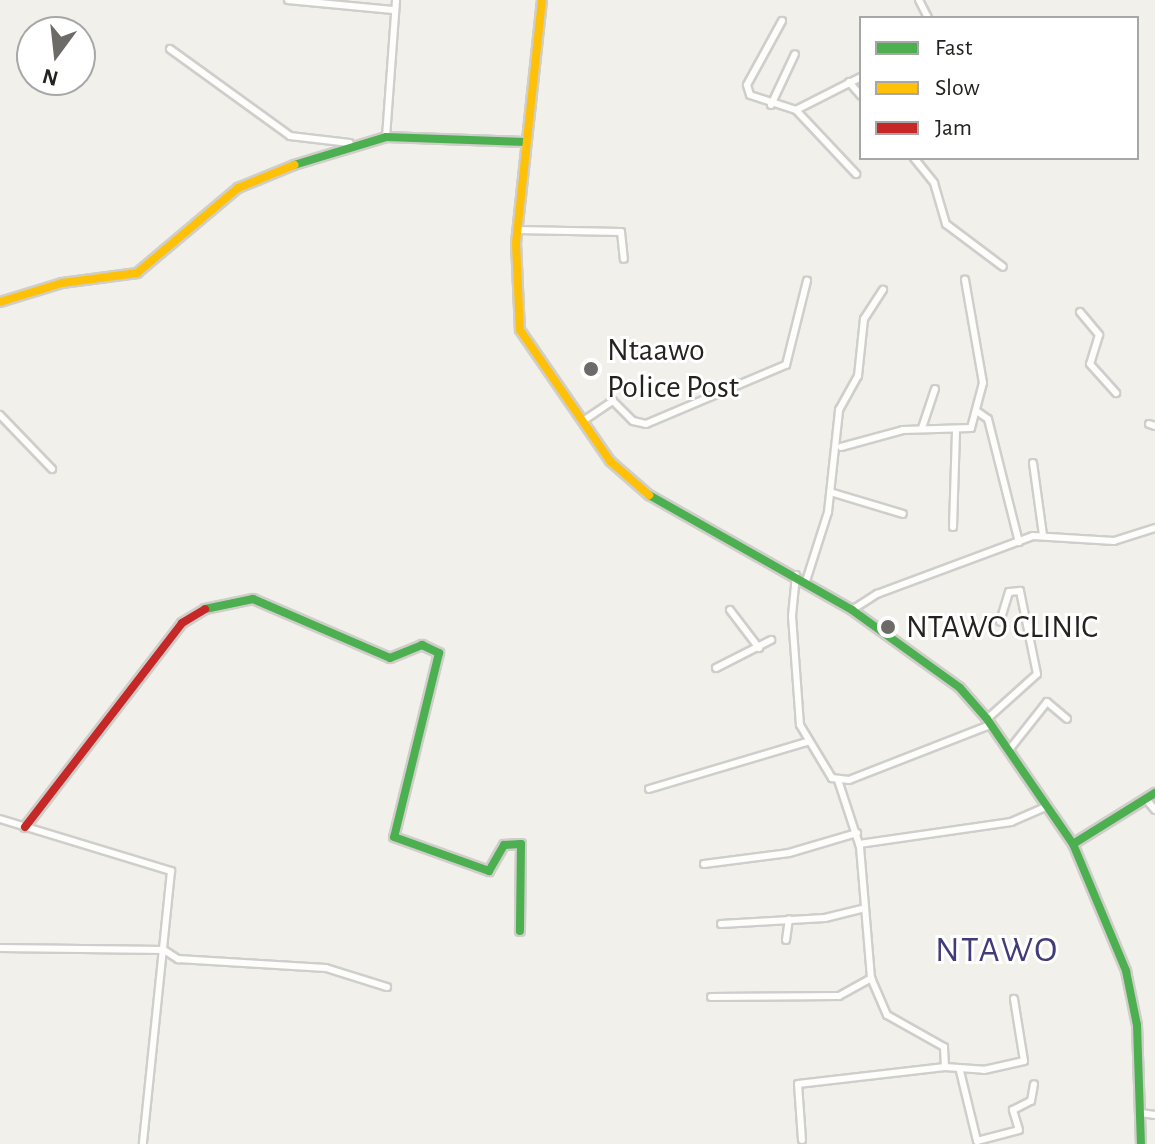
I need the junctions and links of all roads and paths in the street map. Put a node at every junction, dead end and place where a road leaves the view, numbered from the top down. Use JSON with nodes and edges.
{"nodes":[{"id":1,"x":288,"y":0,"type":"edge"},
{"id":2,"x":396,"y":0,"type":"edge"},
{"id":3,"x":542,"y":0,"type":"edge"},
{"id":4,"x":393,"y":10,"type":"junction"},
{"id":5,"x":782,"y":21,"type":"dead end"},
{"id":6,"x":170,"y":49,"type":"dead end"},
{"id":7,"x":795,"y":54,"type":"dead end"},
{"id":8,"x":859,"y":78,"type":"edge"},
{"id":9,"x":849,"y":82,"type":"junction"},
{"id":10,"x":859,"y":94,"type":"edge"},
{"id":11,"x":771,"y":105,"type":"junction"},
{"id":12,"x":796,"y":110,"type":"junction"},
{"id":13,"x":386,"y":137,"type":"junction"},
{"id":14,"x":525,"y":142,"type":"junction"},
{"id":15,"x":350,"y":143,"type":"junction"},
{"id":16,"x":916,"y":160,"type":"edge"},
{"id":17,"x":856,"y":174,"type":"dead end"},
{"id":18,"x":517,"y":230,"type":"junction"},
{"id":19,"x":624,"y":259,"type":"dead end"},
{"id":20,"x":1003,"y":267,"type":"dead end"},
{"id":21,"x":965,"y":280,"type":"dead end"},
{"id":22,"x":807,"y":281,"type":"dead end"},
{"id":23,"x":883,"y":290,"type":"dead end"},
{"id":24,"x":2,"y":299,"type":"edge"},
{"id":25,"x":1080,"y":312,"type":"dead end"},
{"id":26,"x":935,"y":389,"type":"dead end"},
{"id":27,"x":1116,"y":393,"type":"dead end"},
{"id":28,"x":978,"y":412,"type":"junction"},
{"id":29,"x":0,"y":415,"type":"edge"},
{"id":30,"x":583,"y":421,"type":"junction"},
{"id":31,"x":922,"y":428,"type":"junction"},
{"id":32,"x":956,"y":432,"type":"junction"},
{"id":33,"x":841,"y":447,"type":"junction"},
{"id":34,"x":1033,"y":463,"type":"dead end"},
{"id":35,"x":52,"y":469,"type":"dead end"},
{"id":36,"x":830,"y":492,"type":"junction"},
{"id":37,"x":903,"y":514,"type":"dead end"},
{"id":38,"x":953,"y":527,"type":"dead end"},
{"id":39,"x":1155,"y":528,"type":"edge"},
{"id":40,"x":1043,"y":535,"type":"junction"},
{"id":41,"x":1019,"y":542,"type":"junction"},
{"id":42,"x":796,"y":575,"type":"junction"},
{"id":43,"x":806,"y":581,"type":"junction"},
{"id":44,"x":730,"y":610,"type":"dead end"},
{"id":45,"x":852,"y":610,"type":"junction"},
{"id":46,"x":1000,"y":622,"type":"dead end"},
{"id":47,"x":771,"y":640,"type":"dead end"},
{"id":48,"x":759,"y":648,"type":"junction"},
{"id":49,"x":716,"y":668,"type":"dead end"},
{"id":50,"x":1067,"y":719,"type":"dead end"},
{"id":51,"x":988,"y":722,"type":"junction"},
{"id":52,"x":807,"y":742,"type":"junction"},
{"id":53,"x":1009,"y":750,"type":"junction"},
{"id":54,"x":838,"y":780,"type":"junction"},
{"id":55,"x":649,"y":789,"type":"dead end"},
{"id":56,"x":1155,"y":793,"type":"edge"},
{"id":57,"x":1146,"y":799,"type":"junction"},
{"id":58,"x":1048,"y":806,"type":"junction"},
{"id":59,"x":1155,"y":810,"type":"edge"},
{"id":60,"x":0,"y":819,"type":"edge"},
{"id":61,"x":25,"y":827,"type":"junction"},
{"id":62,"x":857,"y":833,"type":"junction"},
{"id":63,"x":859,"y":844,"type":"junction"},
{"id":64,"x":1073,"y":844,"type":"junction"},
{"id":65,"x":704,"y":864,"type":"dead end"},
{"id":66,"x":861,"y":909,"type":"junction"},
{"id":67,"x":789,"y":919,"type":"junction"},
{"id":68,"x":721,"y":924,"type":"dead end"},
{"id":69,"x":520,"y":931,"type":"dead end"},
{"id":70,"x":786,"y":940,"type":"dead end"},
{"id":71,"x":0,"y":948,"type":"edge"},
{"id":72,"x":164,"y":950,"type":"junction"},
{"id":73,"x":871,"y":978,"type":"junction"},
{"id":74,"x":387,"y":987,"type":"dead end"},
{"id":75,"x":711,"y":997,"type":"dead end"},
{"id":76,"x":1014,"y":999,"type":"dead end"},
{"id":77,"x":945,"y":1067,"type":"junction"},
{"id":78,"x":960,"y":1071,"type":"junction"},
{"id":79,"x":1034,"y":1084,"type":"dead end"},
{"id":80,"x":1141,"y":1113,"type":"junction"},
{"id":81,"x":1155,"y":1115,"type":"edge"},
{"id":82,"x":802,"y":1140,"type":"dead end"},
{"id":83,"x":143,"y":1144,"type":"edge"},
{"id":84,"x":1141,"y":1144,"type":"edge"}],
"edges":[{"from":1,"to":4,"type":"street"},
{"from":2,"to":4,"type":"street"},
{"from":3,"to":14,"type":"street"},
{"from":4,"to":13,"type":"street"},
{"from":5,"to":11,"type":"street"},
{"from":6,"to":15,"type":"street"},
{"from":7,"to":11,"type":"street"},
{"from":8,"to":9,"type":"street"},
{"from":9,"to":10,"type":"street"},
{"from":9,"to":12,"type":"street"},
{"from":11,"to":12,"type":"street"},
{"from":12,"to":17,"type":"street"},
{"from":13,"to":14,"type":"street"},
{"from":13,"to":15,"type":"street"},
{"from":14,"to":18,"type":"street"},
{"from":15,"to":24,"type":"street"},
{"from":16,"to":20,"type":"street"},
{"from":18,"to":19,"type":"street"},
{"from":18,"to":30,"type":"street"},
{"from":21,"to":28,"type":"street"},
{"from":22,"to":30,"type":"street"},
{"from":23,"to":33,"type":"street"},
{"from":25,"to":27,"type":"street"},
{"from":26,"to":31,"type":"street"},
{"from":28,"to":32,"type":"street"},
{"from":28,"to":41,"type":"street"},
{"from":29,"to":35,"type":"street"},
{"from":30,"to":42,"type":"street"},
{"from":31,"to":32,"type":"street"},
{"from":31,"to":33,"type":"street"},
{"from":32,"to":38,"type":"street"},
{"from":33,"to":36,"type":"street"},
{"from":34,"to":40,"type":"street"},
{"from":36,"to":37,"type":"street"},
{"from":36,"to":43,"type":"street"},
{"from":39,"to":40,"type":"street"},
{"from":40,"to":41,"type":"street"},
{"from":41,"to":45,"type":"street"},
{"from":42,"to":43,"type":"street"},
{"from":42,"to":52,"type":"street"},
{"from":43,"to":45,"type":"street"},
{"from":44,"to":48,"type":"street"},
{"from":45,"to":51,"type":"street"},
{"from":46,"to":51,"type":"street"},
{"from":47,"to":48,"type":"street"},
{"from":48,"to":49,"type":"street"},
{"from":50,"to":53,"type":"street"},
{"from":51,"to":53,"type":"street"},
{"from":51,"to":54,"type":"street"},
{"from":52,"to":54,"type":"street"},
{"from":52,"to":55,"type":"street"},
{"from":53,"to":58,"type":"street"},
{"from":54,"to":62,"type":"street"},
{"from":56,"to":57,"type":"street"},
{"from":57,"to":59,"type":"street"},
{"from":57,"to":64,"type":"street"},
{"from":58,"to":63,"type":"street"},
{"from":58,"to":64,"type":"street"},
{"from":60,"to":61,"type":"street"},
{"from":61,"to":69,"type":"street"},
{"from":61,"to":72,"type":"street"},
{"from":62,"to":63,"type":"street"},
{"from":62,"to":65,"type":"street"},
{"from":63,"to":66,"type":"street"},
{"from":64,"to":80,"type":"street"},
{"from":66,"to":67,"type":"street"},
{"from":66,"to":73,"type":"street"},
{"from":67,"to":68,"type":"street"},
{"from":67,"to":70,"type":"street"},
{"from":71,"to":72,"type":"street"},
{"from":72,"to":74,"type":"street"},
{"from":72,"to":83,"type":"street"},
{"from":73,"to":75,"type":"street"},
{"from":73,"to":77,"type":"street"},
{"from":76,"to":78,"type":"street"},
{"from":77,"to":78,"type":"street"},
{"from":77,"to":82,"type":"street"},
{"from":78,"to":79,"type":"street"},
{"from":80,"to":81,"type":"street"},
{"from":80,"to":84,"type":"street"}]}
